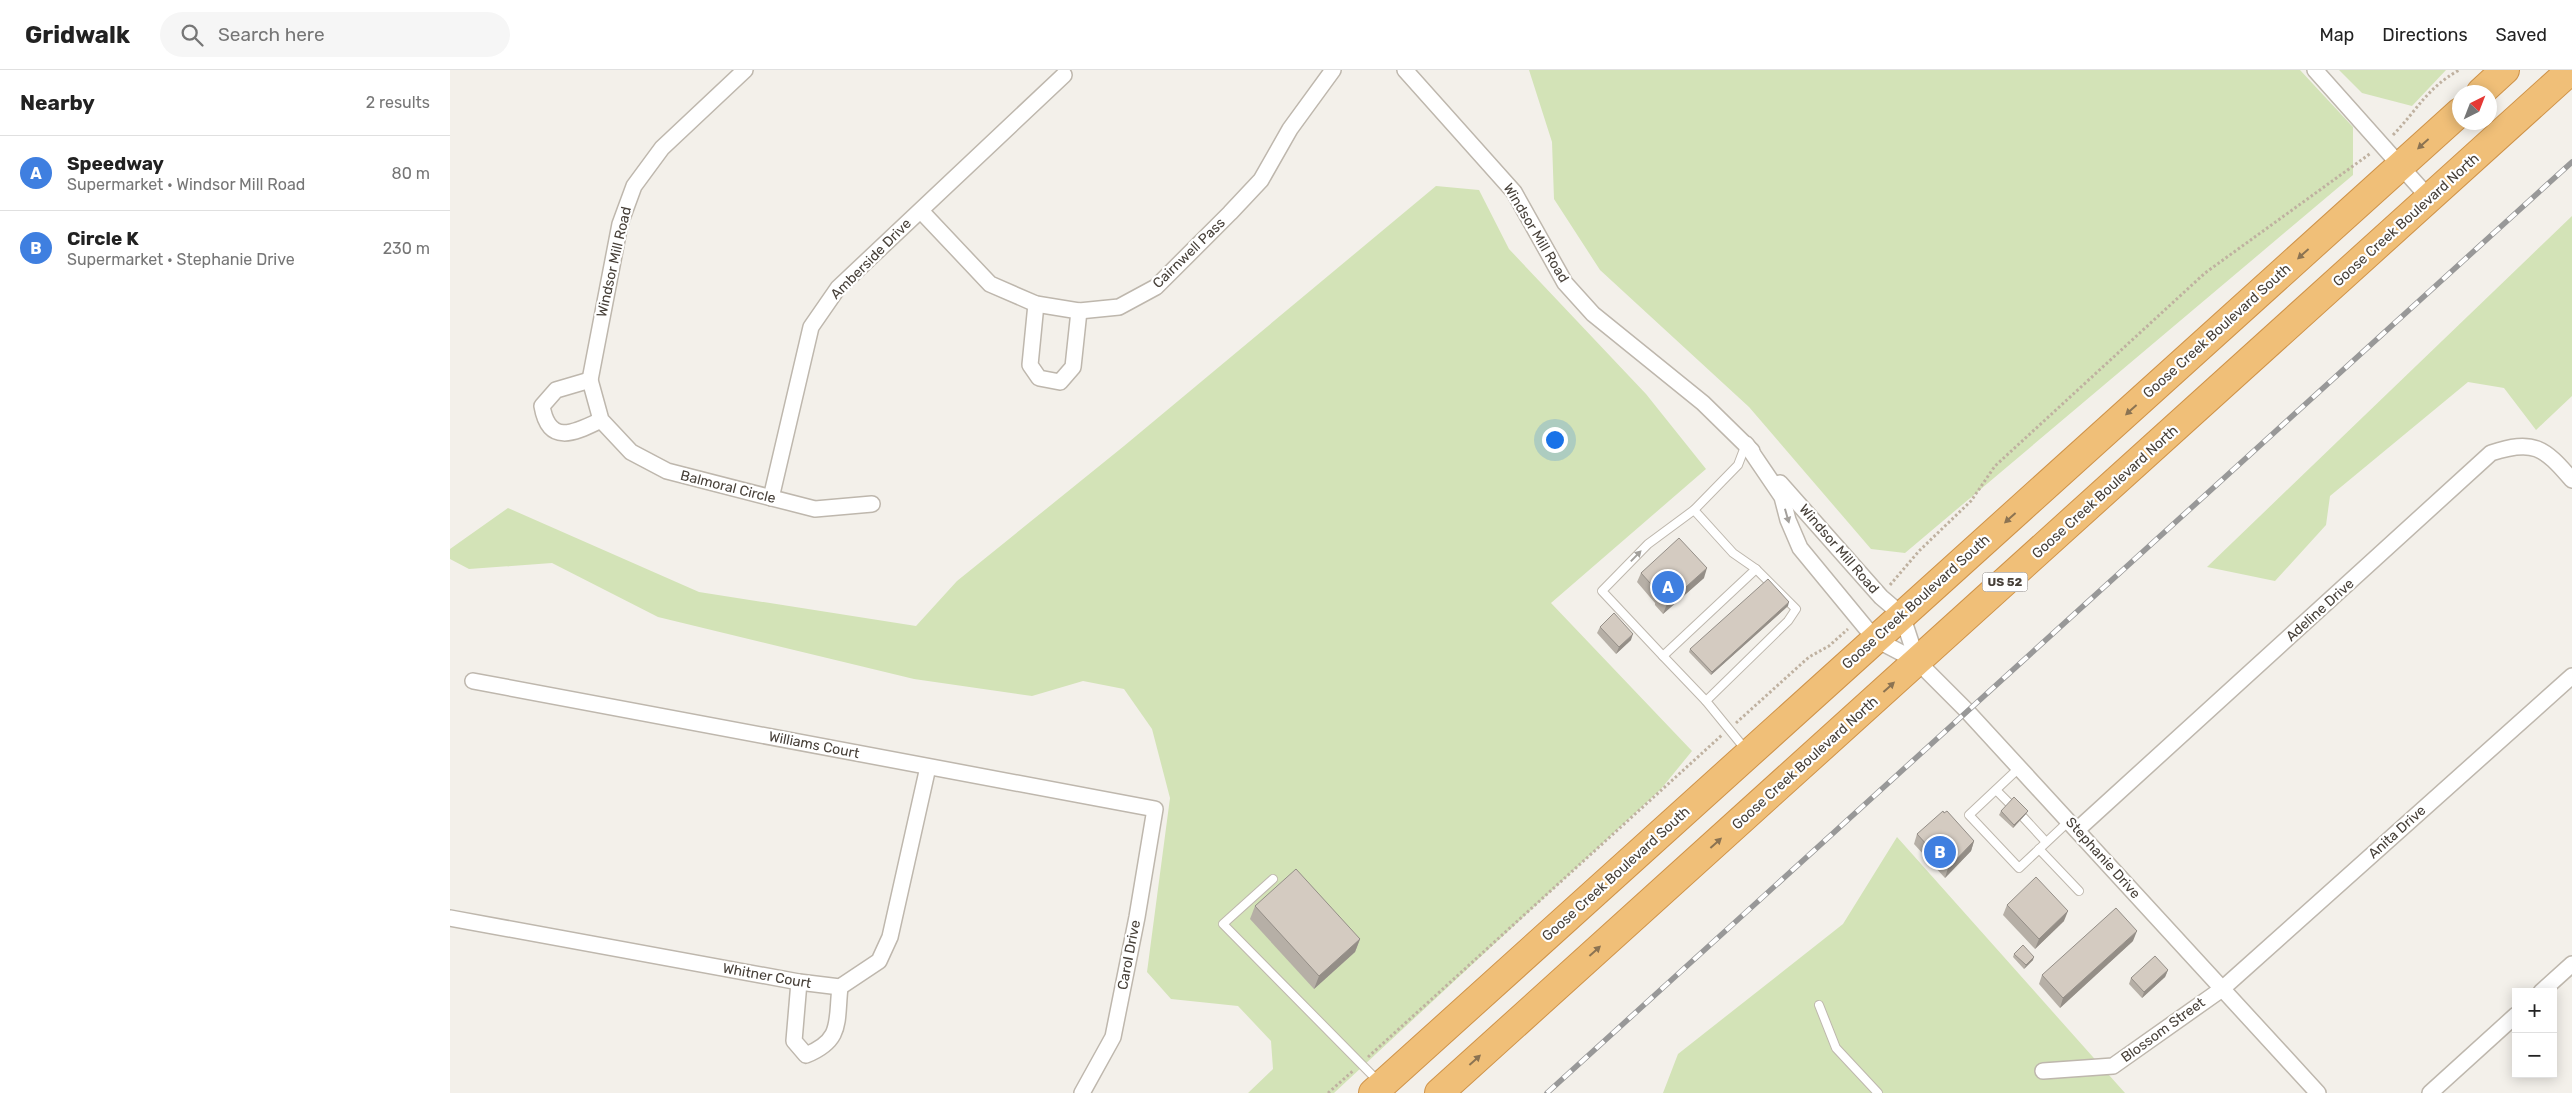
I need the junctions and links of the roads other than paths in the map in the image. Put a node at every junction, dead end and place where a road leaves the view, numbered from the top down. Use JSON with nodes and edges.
{"nodes":[{"id":1,"x":745,"y":70,"type":"edge"},
{"id":2,"x":1333,"y":70,"type":"edge"},
{"id":3,"x":1405,"y":70,"type":"edge"},
{"id":4,"x":2315,"y":70,"type":"edge"},
{"id":5,"x":2505,"y":70,"type":"edge"},
{"id":6,"x":2571,"y":70,"type":"edge"},
{"id":7,"x":1064,"y":75,"type":"dead end"},
{"id":8,"x":2489,"y":85,"type":"edge"},
{"id":9,"x":2452,"y":119,"type":"edge"},
{"id":10,"x":2400,"y":165,"type":"junction"},
{"id":11,"x":2430,"y":199,"type":"junction"},
{"id":12,"x":921,"y":211,"type":"junction"},
{"id":13,"x":1036,"y":304,"type":"junction"},
{"id":14,"x":1079,"y":311,"type":"junction"},
{"id":15,"x":590,"y":380,"type":"junction"},
{"id":16,"x":601,"y":420,"type":"junction"},
{"id":17,"x":1746,"y":444,"type":"junction"},
{"id":18,"x":2572,"y":480,"type":"edge"},
{"id":19,"x":771,"y":498,"type":"junction"},
{"id":20,"x":872,"y":504,"type":"dead end"},
{"id":21,"x":1694,"y":510,"type":"junction"},
{"id":22,"x":1756,"y":569,"type":"junction"},
{"id":23,"x":1902,"y":615,"type":"junction"},
{"id":24,"x":1875,"y":639,"type":"junction"},
{"id":25,"x":1663,"y":656,"type":"junction"},
{"id":26,"x":1917,"y":661,"type":"junction"},
{"id":27,"x":2572,"y":676,"type":"edge"},
{"id":28,"x":473,"y":681,"type":"dead end"},
{"id":29,"x":1706,"y":701,"type":"junction"},
{"id":30,"x":1749,"y":753,"type":"junction"},
{"id":31,"x":928,"y":767,"type":"junction"},
{"id":32,"x":2020,"y":768,"type":"junction"},
{"id":33,"x":1996,"y":790,"type":"junction"},
{"id":34,"x":2010,"y":804,"type":"edge"},
{"id":35,"x":1155,"y":809,"type":"joint"},
{"id":36,"x":2024,"y":817,"type":"edge"},
{"id":37,"x":2073,"y":826,"type":"junction"},
{"id":38,"x":2046,"y":842,"type":"junction"},
{"id":39,"x":2038,"y":849,"type":"junction"},
{"id":40,"x":1274,"y":879,"type":"dead end"},
{"id":41,"x":2079,"y":891,"type":"dead end"},
{"id":42,"x":450,"y":918,"type":"edge"},
{"id":43,"x":2572,"y":964,"type":"edge"},
{"id":44,"x":799,"y":982,"type":"junction"},
{"id":45,"x":840,"y":987,"type":"junction"},
{"id":46,"x":2546,"y":988,"type":"edge"},
{"id":47,"x":2222,"y":989,"type":"junction"},
{"id":48,"x":1819,"y":1005,"type":"dead end"},
{"id":49,"x":2512,"y":1019,"type":"edge"},
{"id":50,"x":2043,"y":1071,"type":"dead end"},
{"id":51,"x":1381,"y":1090,"type":"edge"},
{"id":52,"x":1082,"y":1093,"type":"edge"},
{"id":53,"x":1438,"y":1093,"type":"edge"},
{"id":54,"x":1878,"y":1093,"type":"edge"},
{"id":55,"x":2318,"y":1093,"type":"edge"},
{"id":56,"x":2430,"y":1093,"type":"edge"}],
"edges":[{"from":1,"to":15,"type":"street","name":"Windsor Mill Road"},
{"from":2,"to":14,"type":"street","name":"Cairnwell Pass"},
{"from":3,"to":17,"type":"street","name":"Windsor Mill Road"},
{"from":4,"to":10,"type":"street"},
{"from":5,"to":8,"type":"highway"},
{"from":6,"to":11,"type":"highway","name":"Goose Creek Boulevard North","number":"US 52"},
{"from":7,"to":12,"type":"street","name":"Amberside Drive"},
{"from":9,"to":10,"type":"highway","name":"Goose Creek Boulevard South","one_way":true},
{"from":10,"to":11,"type":"street"},
{"from":10,"to":23,"type":"highway","name":"Goose Creek Boulevard South","one_way":true},
{"from":11,"to":26,"type":"highway","name":"Goose Creek Boulevard North","number":"US 52"},
{"from":12,"to":13,"type":"street","name":"Cairnwell Pass"},
{"from":12,"to":19,"type":"street","name":"Amberside Drive"},
{"from":13,"to":14,"type":"street","name":"Cairnwell Pass"},
{"from":13,"to":14,"type":"street"},
{"from":15,"to":16,"type":"street","name":"Balmoral Circle"},
{"from":15,"to":16,"type":"street"},
{"from":16,"to":19,"type":"street","name":"Balmoral Circle"},
{"from":17,"to":21,"type":"lane"},
{"from":17,"to":23,"type":"street","name":"Windsor Mill Road"},
{"from":17,"to":24,"type":"street","name":"Windsor Mill Road","one_way":true},
{"from":18,"to":37,"type":"street","name":"Adeline Drive"},
{"from":19,"to":20,"type":"street","name":"Balmoral Circle"},
{"from":21,"to":22,"type":"lane"},
{"from":25,"to":21,"type":"lane","one_way":true},
{"from":22,"to":25,"type":"lane"},
{"from":22,"to":29,"type":"lane"},
{"from":23,"to":24,"type":"highway","name":"Goose Creek Boulevard South"},
{"from":23,"to":26,"type":"street"},
{"from":24,"to":26,"type":"street","name":"Stephanie Drive"},
{"from":24,"to":30,"type":"highway","name":"Goose Creek Boulevard South"},
{"from":25,"to":29,"type":"lane"},
{"from":26,"to":32,"type":"street","name":"Stephanie Drive"},
{"from":53,"to":26,"type":"highway","name":"Goose Creek Boulevard North","number":"US 52","one_way":true},
{"from":27,"to":47,"type":"street","name":"Anita Drive"},
{"from":28,"to":31,"type":"street","name":"Williams Court"},
{"from":29,"to":30,"type":"lane"},
{"from":30,"to":51,"type":"highway","name":"Goose Creek Boulevard South"},
{"from":31,"to":35,"type":"street","name":"Williams Court"},
{"from":31,"to":45,"type":"street"},
{"from":32,"to":33,"type":"lane"},
{"from":32,"to":37,"type":"street","name":"Stephanie Drive"},
{"from":33,"to":34,"type":"lane"},
{"from":33,"to":39,"type":"lane"},
{"from":35,"to":52,"type":"street","name":"Carol Drive"},
{"from":36,"to":38,"type":"lane"},
{"from":37,"to":38,"type":"lane"},
{"from":37,"to":47,"type":"street","name":"Stephanie Drive"},
{"from":38,"to":39,"type":"lane"},
{"from":39,"to":41,"type":"lane"},
{"from":40,"to":51,"type":"lane"},
{"from":42,"to":44,"type":"street","name":"Whitner Court"},
{"from":43,"to":46,"type":"street"},
{"from":44,"to":45,"type":"street","name":"Whitner Court"},
{"from":44,"to":45,"type":"street"},
{"from":47,"to":50,"type":"street","name":"Blossom Street"},
{"from":47,"to":55,"type":"street","name":"Stephanie Drive"},
{"from":48,"to":54,"type":"lane"},
{"from":49,"to":56,"type":"street"}]}
